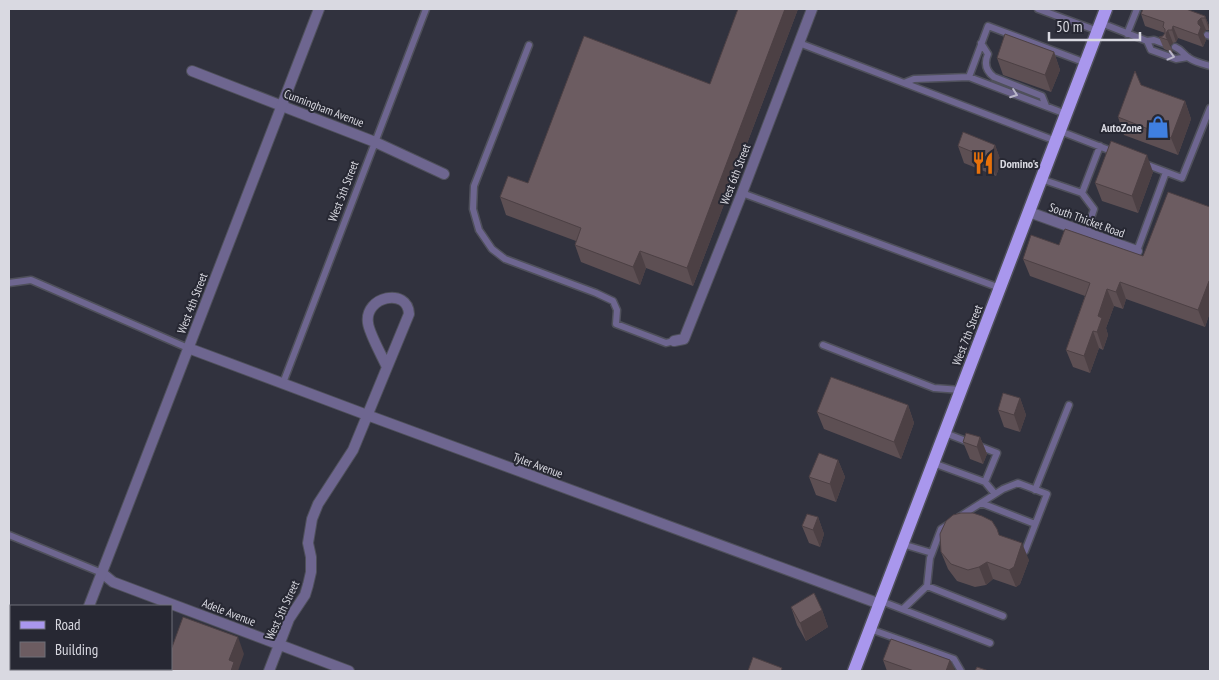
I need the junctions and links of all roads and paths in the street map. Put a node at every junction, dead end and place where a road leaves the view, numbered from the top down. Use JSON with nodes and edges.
{"nodes":[{"id":1,"x":319,"y":9,"type":"edge"},
{"id":2,"x":426,"y":9,"type":"edge"},
{"id":3,"x":812,"y":9,"type":"edge"},
{"id":4,"x":1038,"y":9,"type":"edge"},
{"id":5,"x":1053,"y":9,"type":"edge"},
{"id":6,"x":1106,"y":9,"type":"edge"},
{"id":7,"x":1139,"y":10,"type":"edge"},
{"id":8,"x":1063,"y":18,"type":"junction"},
{"id":9,"x":1099,"y":27,"type":"junction"},
{"id":10,"x":1127,"y":34,"type":"junction"},
{"id":11,"x":1147,"y":41,"type":"junction"},
{"id":12,"x":798,"y":42,"type":"junction"},
{"id":13,"x":981,"y":43,"type":"junction"},
{"id":14,"x":1166,"y":44,"type":"edge"},
{"id":15,"x":529,"y":45,"type":"dead end"},
{"id":16,"x":1175,"y":47,"type":"dead end"},
{"id":17,"x":1188,"y":57,"type":"junction"},
{"id":18,"x":1086,"y":63,"type":"junction"},
{"id":19,"x":1210,"y":66,"type":"edge"},
{"id":20,"x":192,"y":71,"type":"dead end"},
{"id":21,"x":968,"y":77,"type":"junction"},
{"id":22,"x":904,"y":83,"type":"junction"},
{"id":23,"x":282,"y":106,"type":"junction"},
{"id":24,"x":1046,"y":106,"type":"junction"},
{"id":25,"x":1210,"y":108,"type":"edge"},
{"id":26,"x":1066,"y":114,"type":"junction"},
{"id":27,"x":1058,"y":136,"type":"junction"},
{"id":28,"x":375,"y":142,"type":"junction"},
{"id":29,"x":1100,"y":146,"type":"junction"},
{"id":30,"x":1124,"y":156,"type":"edge"},
{"id":31,"x":1141,"y":162,"type":"edge"},
{"id":32,"x":1166,"y":172,"type":"junction"},
{"id":33,"x":444,"y":174,"type":"dead end"},
{"id":34,"x":1041,"y":179,"type":"junction"},
{"id":35,"x":742,"y":193,"type":"junction"},
{"id":36,"x":1082,"y":193,"type":"junction"},
{"id":37,"x":1158,"y":193,"type":"junction"},
{"id":38,"x":1167,"y":196,"type":"edge"},
{"id":39,"x":1028,"y":212,"type":"junction"},
{"id":40,"x":1086,"y":233,"type":"junction"},
{"id":41,"x":1136,"y":251,"type":"joint"},
{"id":42,"x":9,"y":283,"type":"edge"},
{"id":43,"x":1000,"y":288,"type":"junction"},
{"id":44,"x":674,"y":341,"type":"joint"},
{"id":45,"x":823,"y":344,"type":"dead end"},
{"id":46,"x":188,"y":348,"type":"junction"},
{"id":47,"x":387,"y":367,"type":"junction"},
{"id":48,"x":283,"y":383,"type":"junction"},
{"id":49,"x":961,"y":390,"type":"junction"},
{"id":50,"x":1069,"y":405,"type":"dead end"},
{"id":51,"x":367,"y":415,"type":"junction"},
{"id":52,"x":944,"y":433,"type":"junction"},
{"id":53,"x":933,"y":463,"type":"junction"},
{"id":54,"x":985,"y":482,"type":"junction"},
{"id":55,"x":1035,"y":490,"type":"junction"},
{"id":56,"x":995,"y":494,"type":"junction"},
{"id":57,"x":981,"y":503,"type":"junction"},
{"id":58,"x":1035,"y":524,"type":"junction"},
{"id":59,"x":9,"y":535,"type":"edge"},
{"id":60,"x":902,"y":544,"type":"junction"},
{"id":61,"x":1025,"y":550,"type":"dead end"},
{"id":62,"x":932,"y":553,"type":"junction"},
{"id":63,"x":102,"y":573,"type":"junction"},
{"id":64,"x":927,"y":586,"type":"junction"},
{"id":65,"x":880,"y":602,"type":"junction"},
{"id":66,"x":89,"y":605,"type":"edge"},
{"id":67,"x":903,"y":609,"type":"junction"},
{"id":68,"x":1003,"y":616,"type":"dead end"},
{"id":69,"x":870,"y":629,"type":"junction"},
{"id":70,"x":990,"y":643,"type":"dead end"},
{"id":71,"x":279,"y":644,"type":"junction"},
{"id":72,"x":269,"y":671,"type":"edge"},
{"id":73,"x":349,"y":671,"type":"edge"},
{"id":74,"x":854,"y":671,"type":"edge"},
{"id":75,"x":962,"y":671,"type":"edge"}],
"edges":[{"from":1,"to":23,"type":"street","name":"West 4th Street"},
{"from":2,"to":28,"type":"lane","name":"West 5th Street"},
{"from":3,"to":12,"type":"street","name":"West 6th Street"},
{"from":4,"to":8,"type":"lane"},
{"from":5,"to":8,"type":"lane"},
{"from":6,"to":9,"type":"main road","name":"West 7th Street"},
{"from":7,"to":10,"type":"lane"},
{"from":8,"to":9,"type":"lane"},
{"from":9,"to":10,"type":"lane"},
{"from":9,"to":18,"type":"main road","name":"West 7th Street"},
{"from":10,"to":11,"type":"lane"},
{"from":11,"to":14,"type":"lane"},
{"from":11,"to":17,"type":"lane","one_way":true},
{"from":12,"to":22,"type":"lane"},
{"from":12,"to":35,"type":"street","name":"West 6th Street"},
{"from":13,"to":18,"type":"lane"},
{"from":13,"to":21,"type":"lane"},
{"from":13,"to":24,"type":"lane"},
{"from":15,"to":44,"type":"lane"},
{"from":16,"to":17,"type":"lane"},
{"from":17,"to":19,"type":"lane"},
{"from":18,"to":26,"type":"main road","name":"West 7th Street"},
{"from":20,"to":23,"type":"street","name":"Cunningham Avenue"},
{"from":21,"to":22,"type":"lane"},
{"from":21,"to":24,"type":"lane","one_way":true},
{"from":22,"to":27,"type":"lane"},
{"from":23,"to":28,"type":"street","name":"Cunningham Avenue"},
{"from":23,"to":46,"type":"street","name":"West 4th Street"},
{"from":24,"to":26,"type":"lane"},
{"from":25,"to":32,"type":"lane"},
{"from":26,"to":27,"type":"main road","name":"West 7th Street"},
{"from":27,"to":29,"type":"lane"},
{"from":27,"to":34,"type":"main road","name":"West 7th Street"},
{"from":28,"to":33,"type":"street","name":"Cunningham Avenue"},
{"from":28,"to":48,"type":"lane","name":"West 5th Street"},
{"from":29,"to":30,"type":"lane"},
{"from":29,"to":36,"type":"lane"},
{"from":31,"to":32,"type":"lane"},
{"from":32,"to":37,"type":"lane"},
{"from":34,"to":36,"type":"lane"},
{"from":34,"to":39,"type":"main road","name":"West 7th Street"},
{"from":35,"to":43,"type":"lane"},
{"from":35,"to":44,"type":"street","name":"West 6th Street"},
{"from":36,"to":40,"type":"lane"},
{"from":37,"to":38,"type":"lane"},
{"from":37,"to":41,"type":"lane"},
{"from":39,"to":40,"type":"street","name":"South Thicket Road"},
{"from":39,"to":43,"type":"main road","name":"West 7th Street"},
{"from":40,"to":41,"type":"street","name":"South Thicket Road"},
{"from":42,"to":46,"type":"lane"},
{"from":43,"to":49,"type":"main road","name":"West 7th Street"},
{"from":45,"to":49,"type":"lane"},
{"from":46,"to":48,"type":"street","name":"Tyler Avenue"},
{"from":46,"to":63,"type":"street","name":"West 4th Street"},
{"from":47,"to":47,"type":"street","name":"West 5th Street"},
{"from":47,"to":51,"type":"street","name":"West 5th Street"},
{"from":48,"to":51,"type":"street","name":"Tyler Avenue"},
{"from":49,"to":52,"type":"main road","name":"West 7th Street"},
{"from":50,"to":55,"type":"lane"},
{"from":51,"to":65,"type":"street","name":"Tyler Avenue"},
{"from":51,"to":71,"type":"street","name":"West 5th Street"},
{"from":52,"to":53,"type":"main road","name":"West 7th Street"},
{"from":52,"to":54,"type":"lane"},
{"from":53,"to":54,"type":"lane"},
{"from":53,"to":60,"type":"main road","name":"West 7th Street"},
{"from":54,"to":56,"type":"lane"},
{"from":55,"to":56,"type":"lane"},
{"from":55,"to":58,"type":"lane"},
{"from":56,"to":57,"type":"lane"},
{"from":57,"to":58,"type":"lane"},
{"from":57,"to":62,"type":"lane"},
{"from":58,"to":61,"type":"lane"},
{"from":59,"to":63,"type":"lane"},
{"from":60,"to":62,"type":"lane"},
{"from":60,"to":65,"type":"main road","name":"West 7th Street"},
{"from":62,"to":64,"type":"lane"},
{"from":63,"to":66,"type":"street","name":"West 4th Street"},
{"from":63,"to":71,"type":"street","name":"Adele Avenue"},
{"from":64,"to":67,"type":"lane"},
{"from":64,"to":68,"type":"lane"},
{"from":65,"to":67,"type":"lane"},
{"from":65,"to":69,"type":"main road","name":"West 7th Street"},
{"from":67,"to":70,"type":"lane"},
{"from":69,"to":74,"type":"main road","name":"West 7th Street"},
{"from":69,"to":75,"type":"lane"},
{"from":71,"to":72,"type":"street","name":"West 5th Street"},
{"from":71,"to":73,"type":"street","name":"Adele Avenue"}]}
